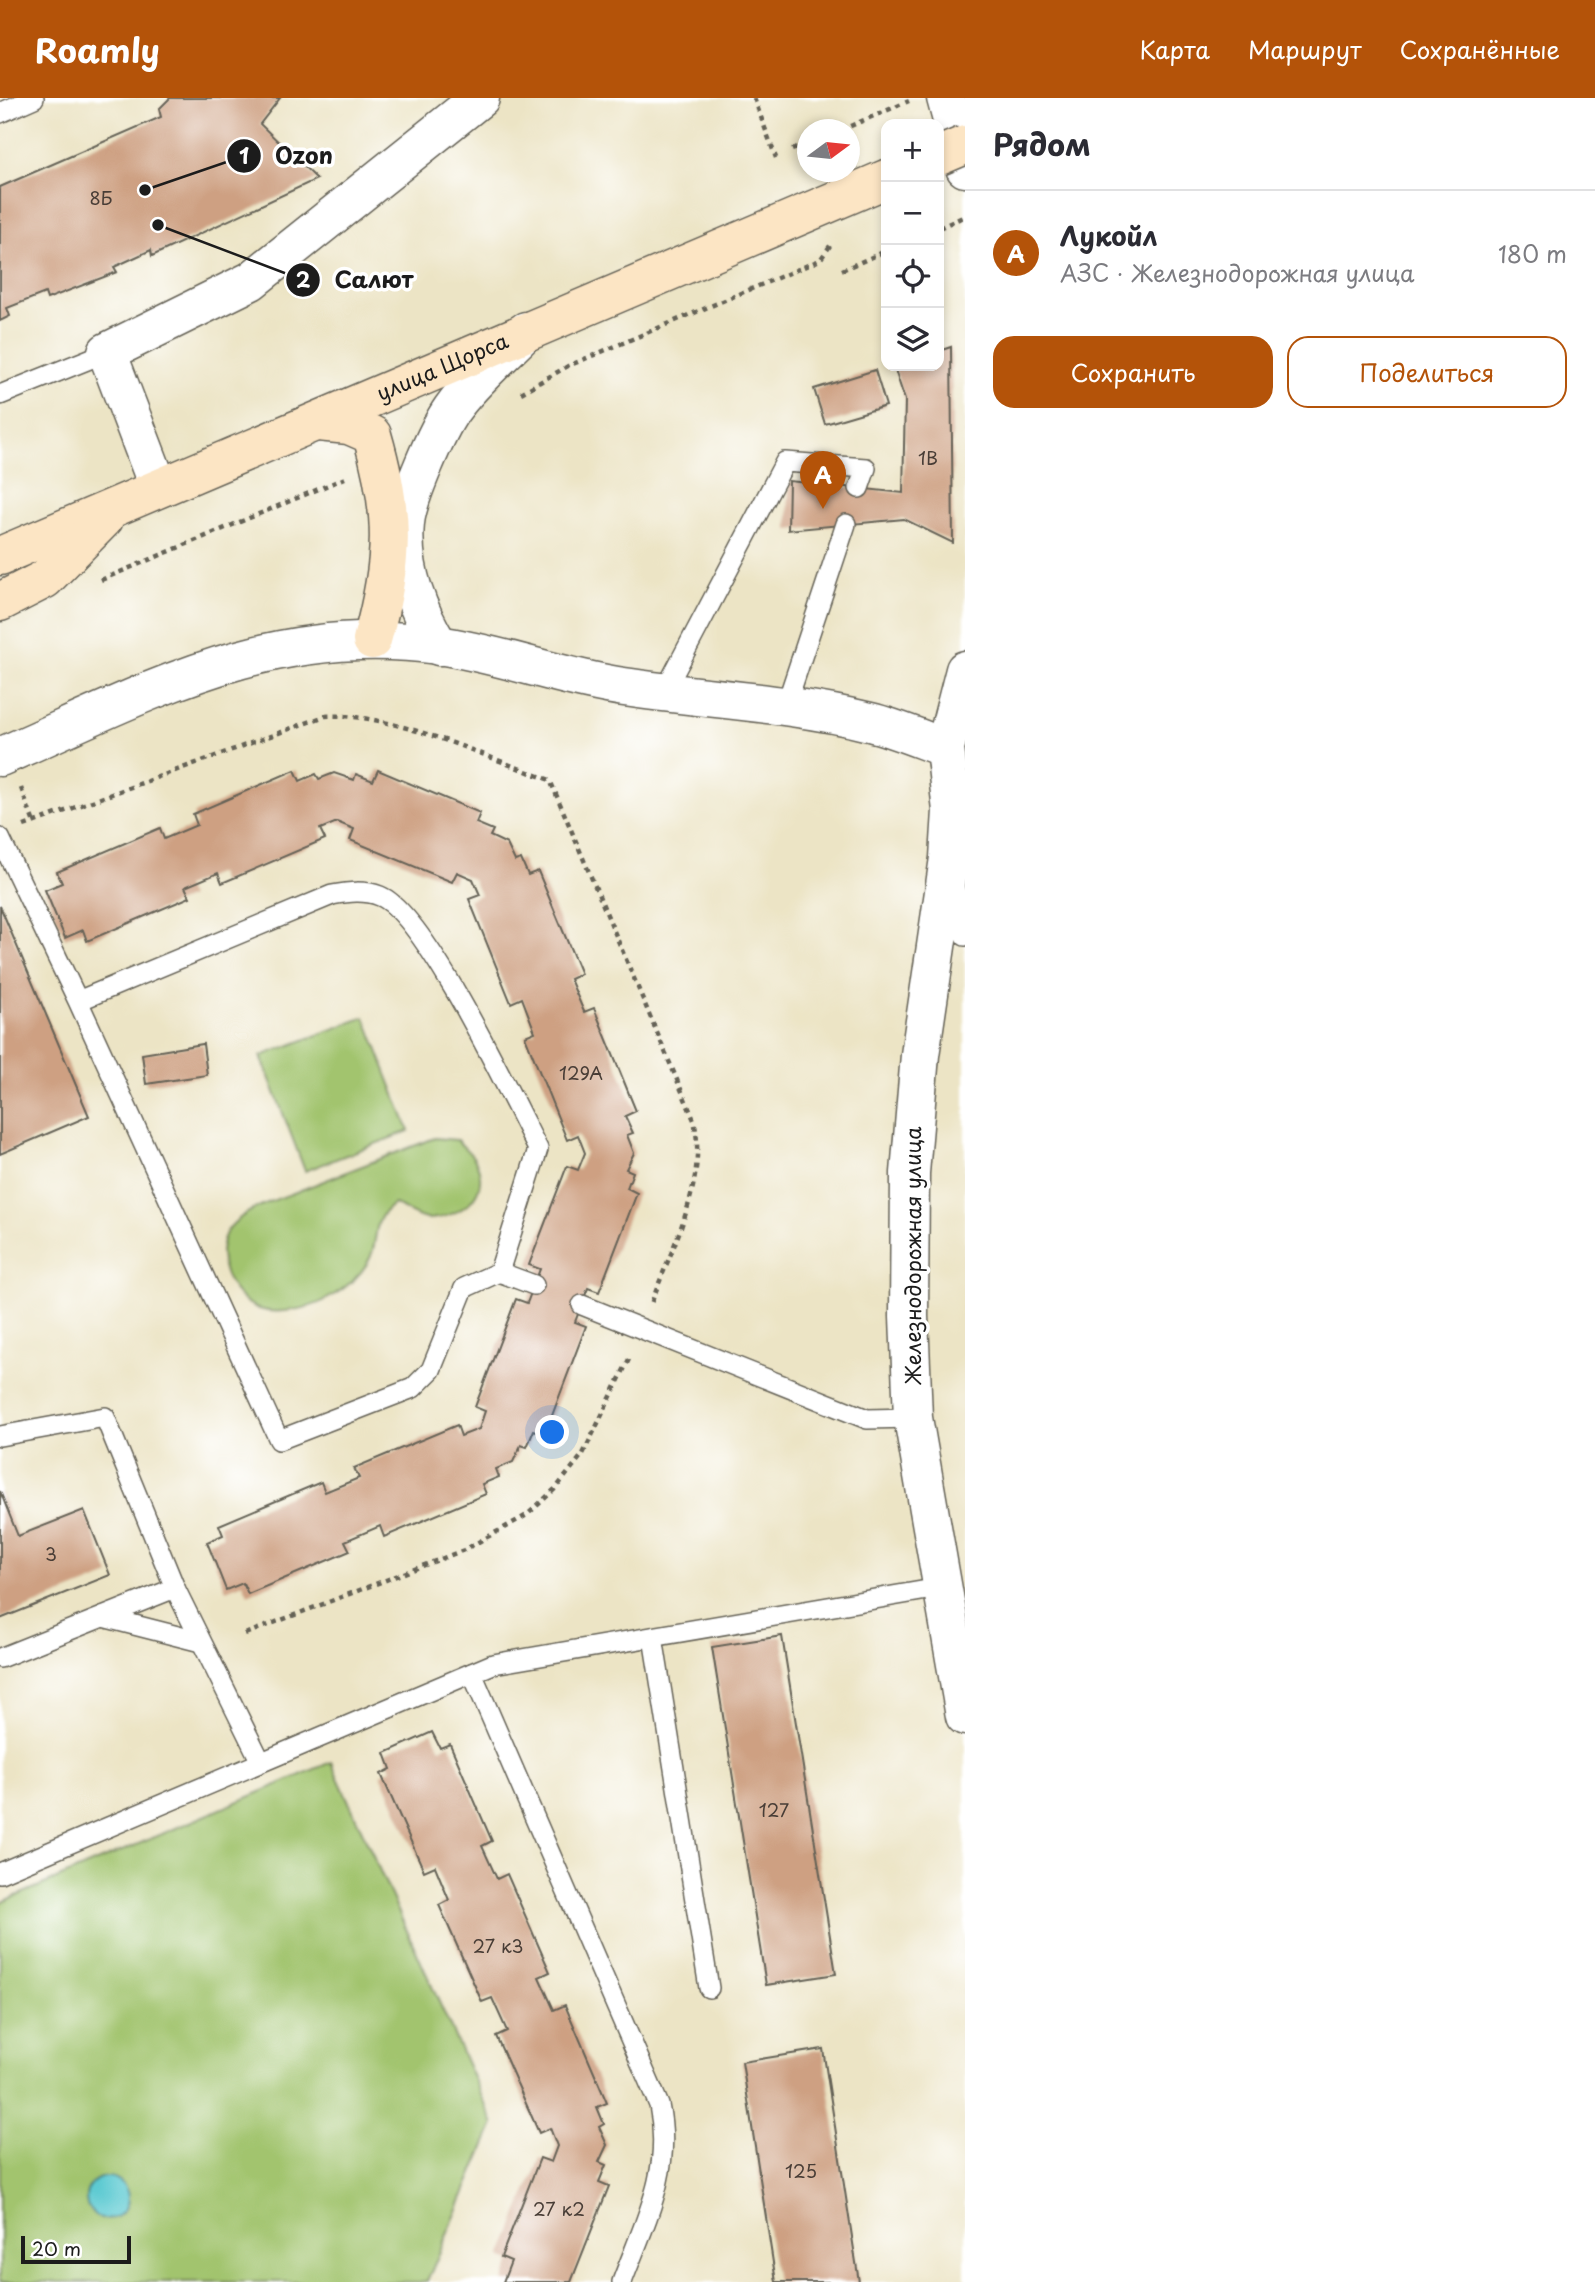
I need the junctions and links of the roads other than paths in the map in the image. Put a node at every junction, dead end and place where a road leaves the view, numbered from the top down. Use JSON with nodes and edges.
{"nodes":[{"id":1,"x":34,"y":98,"type":"edge"},
{"id":2,"x":480,"y":98,"type":"edge"},
{"id":3,"x":946,"y":98,"type":"edge"},
{"id":4,"x":0,"y":113,"type":"edge"},
{"id":5,"x":965,"y":145,"type":"edge"},
{"id":6,"x":944,"y":154,"type":"edge"},
{"id":7,"x":965,"y":168,"type":"edge"},
{"id":8,"x":881,"y":180,"type":"edge"},
{"id":9,"x":528,"y":329,"type":"junction"},
{"id":10,"x":107,"y":352,"type":"junction"},
{"id":11,"x":0,"y":395,"type":"edge"},
{"id":12,"x":318,"y":422,"type":"junction"},
{"id":13,"x":158,"y":486,"type":"junction"},
{"id":14,"x":859,"y":488,"type":"dead end"},
{"id":15,"x":120,"y":503,"type":"junction"},
{"id":16,"x":846,"y":524,"type":"dead end"},
{"id":17,"x":0,"y":556,"type":"edge"},
{"id":18,"x":0,"y":602,"type":"edge"},
{"id":19,"x":372,"y":639,"type":"junction"},
{"id":20,"x":439,"y":646,"type":"junction"},
{"id":21,"x":965,"y":670,"type":"edge"},
{"id":22,"x":664,"y":692,"type":"junction"},
{"id":23,"x":785,"y":708,"type":"junction"},
{"id":24,"x":945,"y":748,"type":"junction"},
{"id":25,"x":0,"y":757,"type":"edge"},
{"id":26,"x":6,"y":834,"type":"edge"},
{"id":27,"x":949,"y":858,"type":"junction"},
{"id":28,"x":965,"y":936,"type":"edge"},
{"id":29,"x":78,"y":1001,"type":"junction"},
{"id":30,"x":499,"y":1272,"type":"junction"},
{"id":31,"x":534,"y":1285,"type":"dead end"},
{"id":32,"x":582,"y":1305,"type":"dead end"},
{"id":33,"x":913,"y":1418,"type":"junction"},
{"id":34,"x":0,"y":1436,"type":"edge"},
{"id":35,"x":945,"y":1587,"type":"junction"},
{"id":36,"x":175,"y":1588,"type":"junction"},
{"id":37,"x":103,"y":1617,"type":"junction"},
{"id":38,"x":653,"y":1636,"type":"junction"},
{"id":39,"x":201,"y":1642,"type":"junction"},
{"id":40,"x":959,"y":1651,"type":"edge"},
{"id":41,"x":0,"y":1658,"type":"edge"},
{"id":42,"x":472,"y":1673,"type":"junction"},
{"id":43,"x":965,"y":1716,"type":"edge"},
{"id":44,"x":261,"y":1762,"type":"junction"},
{"id":45,"x":0,"y":1873,"type":"edge"},
{"id":46,"x":709,"y":1988,"type":"dead end"},
{"id":47,"x":622,"y":2282,"type":"edge"}],
"edges":[{"from":1,"to":4,"type":"lane"},
{"from":2,"to":10,"type":"street"},
{"from":3,"to":7,"type":"street"},
{"from":5,"to":6,"type":"main road","bridge":true},
{"from":8,"to":9,"type":"main road","name":"улица Щорса"},
{"from":9,"to":12,"type":"main road","name":"улица Щорса"},
{"from":9,"to":20,"type":"street"},
{"from":10,"to":11,"type":"lane"},
{"from":10,"to":13,"type":"street"},
{"from":12,"to":13,"type":"main road","name":"улица Щорса"},
{"from":12,"to":19,"type":"main road"},
{"from":13,"to":15,"type":"main road","name":"улица Щорса"},
{"from":14,"to":22,"type":"lane"},
{"from":15,"to":17,"type":"main road","name":"улица Щорса"},
{"from":15,"to":18,"type":"main road"},
{"from":16,"to":23,"type":"lane"},
{"from":19,"to":20,"type":"street"},
{"from":19,"to":25,"type":"street"},
{"from":20,"to":22,"type":"street"},
{"from":21,"to":24,"type":"street","name":"Железнодорожная улица"},
{"from":22,"to":23,"type":"street"},
{"from":23,"to":24,"type":"street"},
{"from":24,"to":27,"type":"street","name":"Железнодорожная улица"},
{"from":26,"to":29,"type":"lane"},
{"from":27,"to":28,"type":"lane"},
{"from":27,"to":33,"type":"street","name":"Железнодорожная улица"},
{"from":29,"to":30,"type":"lane"},
{"from":29,"to":30,"type":"lane"},
{"from":30,"to":31,"type":"lane"},
{"from":32,"to":33,"type":"lane"},
{"from":33,"to":35,"type":"street","name":"Железнодорожная улица"},
{"from":34,"to":36,"type":"lane"},
{"from":35,"to":38,"type":"lane"},
{"from":35,"to":40,"type":"street","name":"Железнодорожная улица"},
{"from":36,"to":37,"type":"lane"},
{"from":36,"to":39,"type":"lane"},
{"from":37,"to":39,"type":"lane"},
{"from":37,"to":41,"type":"lane"},
{"from":38,"to":42,"type":"lane"},
{"from":38,"to":46,"type":"lane"},
{"from":39,"to":44,"type":"lane"},
{"from":40,"to":43,"type":"street","name":"Железнодорожная улица"},
{"from":42,"to":44,"type":"lane"},
{"from":42,"to":47,"type":"lane"},
{"from":44,"to":45,"type":"lane"}]}
